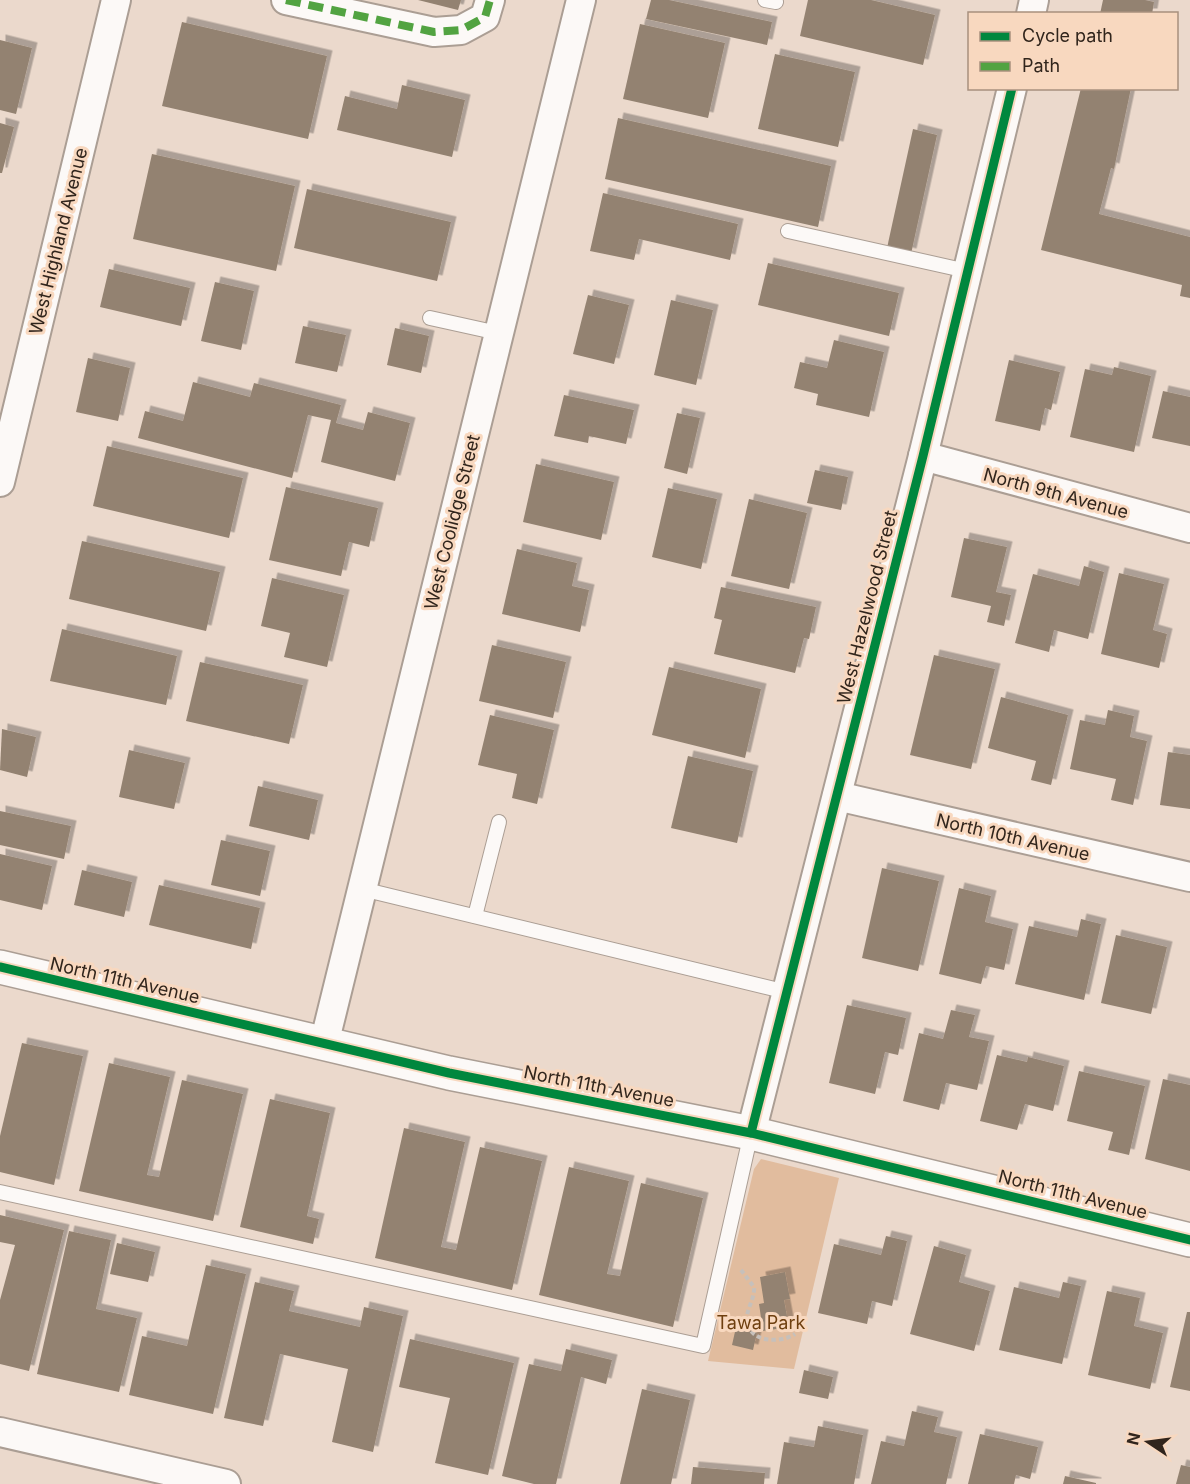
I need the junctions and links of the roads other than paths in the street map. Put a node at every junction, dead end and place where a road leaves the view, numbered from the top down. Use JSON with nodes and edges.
{"nodes":[{"id":1,"x":116,"y":0,"type":"edge"},
{"id":2,"x":286,"y":0,"type":"edge"},
{"id":3,"x":490,"y":0,"type":"edge"},
{"id":4,"x":581,"y":0,"type":"edge"},
{"id":5,"x":1012,"y":90,"type":"edge"},
{"id":6,"x":788,"y":231,"type":"dead end"},
{"id":7,"x":967,"y":271,"type":"junction"},
{"id":8,"x":430,"y":318,"type":"dead end"},
{"id":9,"x":498,"y":333,"type":"junction"},
{"id":10,"x":922,"y":456,"type":"junction"},
{"id":11,"x":0,"y":482,"type":"edge"},
{"id":12,"x":1190,"y":528,"type":"edge"},
{"id":13,"x":837,"y":796,"type":"junction"},
{"id":14,"x":499,"y":822,"type":"dead end"},
{"id":15,"x":1190,"y":877,"type":"edge"},
{"id":16,"x":362,"y":888,"type":"junction"},
{"id":17,"x":475,"y":916,"type":"junction"},
{"id":18,"x":0,"y":967,"type":"edge"},
{"id":19,"x":787,"y":992,"type":"junction"},
{"id":20,"x":324,"y":1044,"type":"junction"},
{"id":21,"x":751,"y":1133,"type":"junction"},
{"id":22,"x":0,"y":1192,"type":"edge"},
{"id":23,"x":1190,"y":1240,"type":"edge"},
{"id":24,"x":0,"y":1431,"type":"edge"},
{"id":25,"x":126,"y":1473,"type":"edge"},
{"id":26,"x":226,"y":1484,"type":"edge"}],
"edges":[{"from":1,"to":11,"type":"street","name":"West Highland Avenue"},
{"from":2,"to":3,"type":"street"},
{"from":4,"to":9,"type":"street","name":"West Coolidge Street"},
{"from":5,"to":7,"type":"street","name":"West Hazelwood Street"},
{"from":6,"to":7,"type":"lane"},
{"from":7,"to":10,"type":"street","name":"West Hazelwood Street"},
{"from":8,"to":9,"type":"lane"},
{"from":9,"to":16,"type":"street","name":"West Coolidge Street"},
{"from":10,"to":12,"type":"street","name":"North 9th Avenue"},
{"from":10,"to":13,"type":"street","name":"West Hazelwood Street"},
{"from":13,"to":15,"type":"street","name":"North 10th Avenue"},
{"from":13,"to":19,"type":"street","name":"West Hazelwood Street"},
{"from":14,"to":17,"type":"lane"},
{"from":16,"to":17,"type":"lane"},
{"from":16,"to":20,"type":"street","name":"West Coolidge Street"},
{"from":17,"to":19,"type":"lane"},
{"from":18,"to":20,"type":"street","name":"North 11th Avenue"},
{"from":19,"to":21,"type":"street","name":"West Hazelwood Street"},
{"from":20,"to":21,"type":"street","name":"North 11th Avenue"},
{"from":21,"to":22,"type":"lane"},
{"from":21,"to":23,"type":"street","name":"North 11th Avenue"},
{"from":24,"to":25,"type":"street"},
{"from":25,"to":26,"type":"street"}]}
